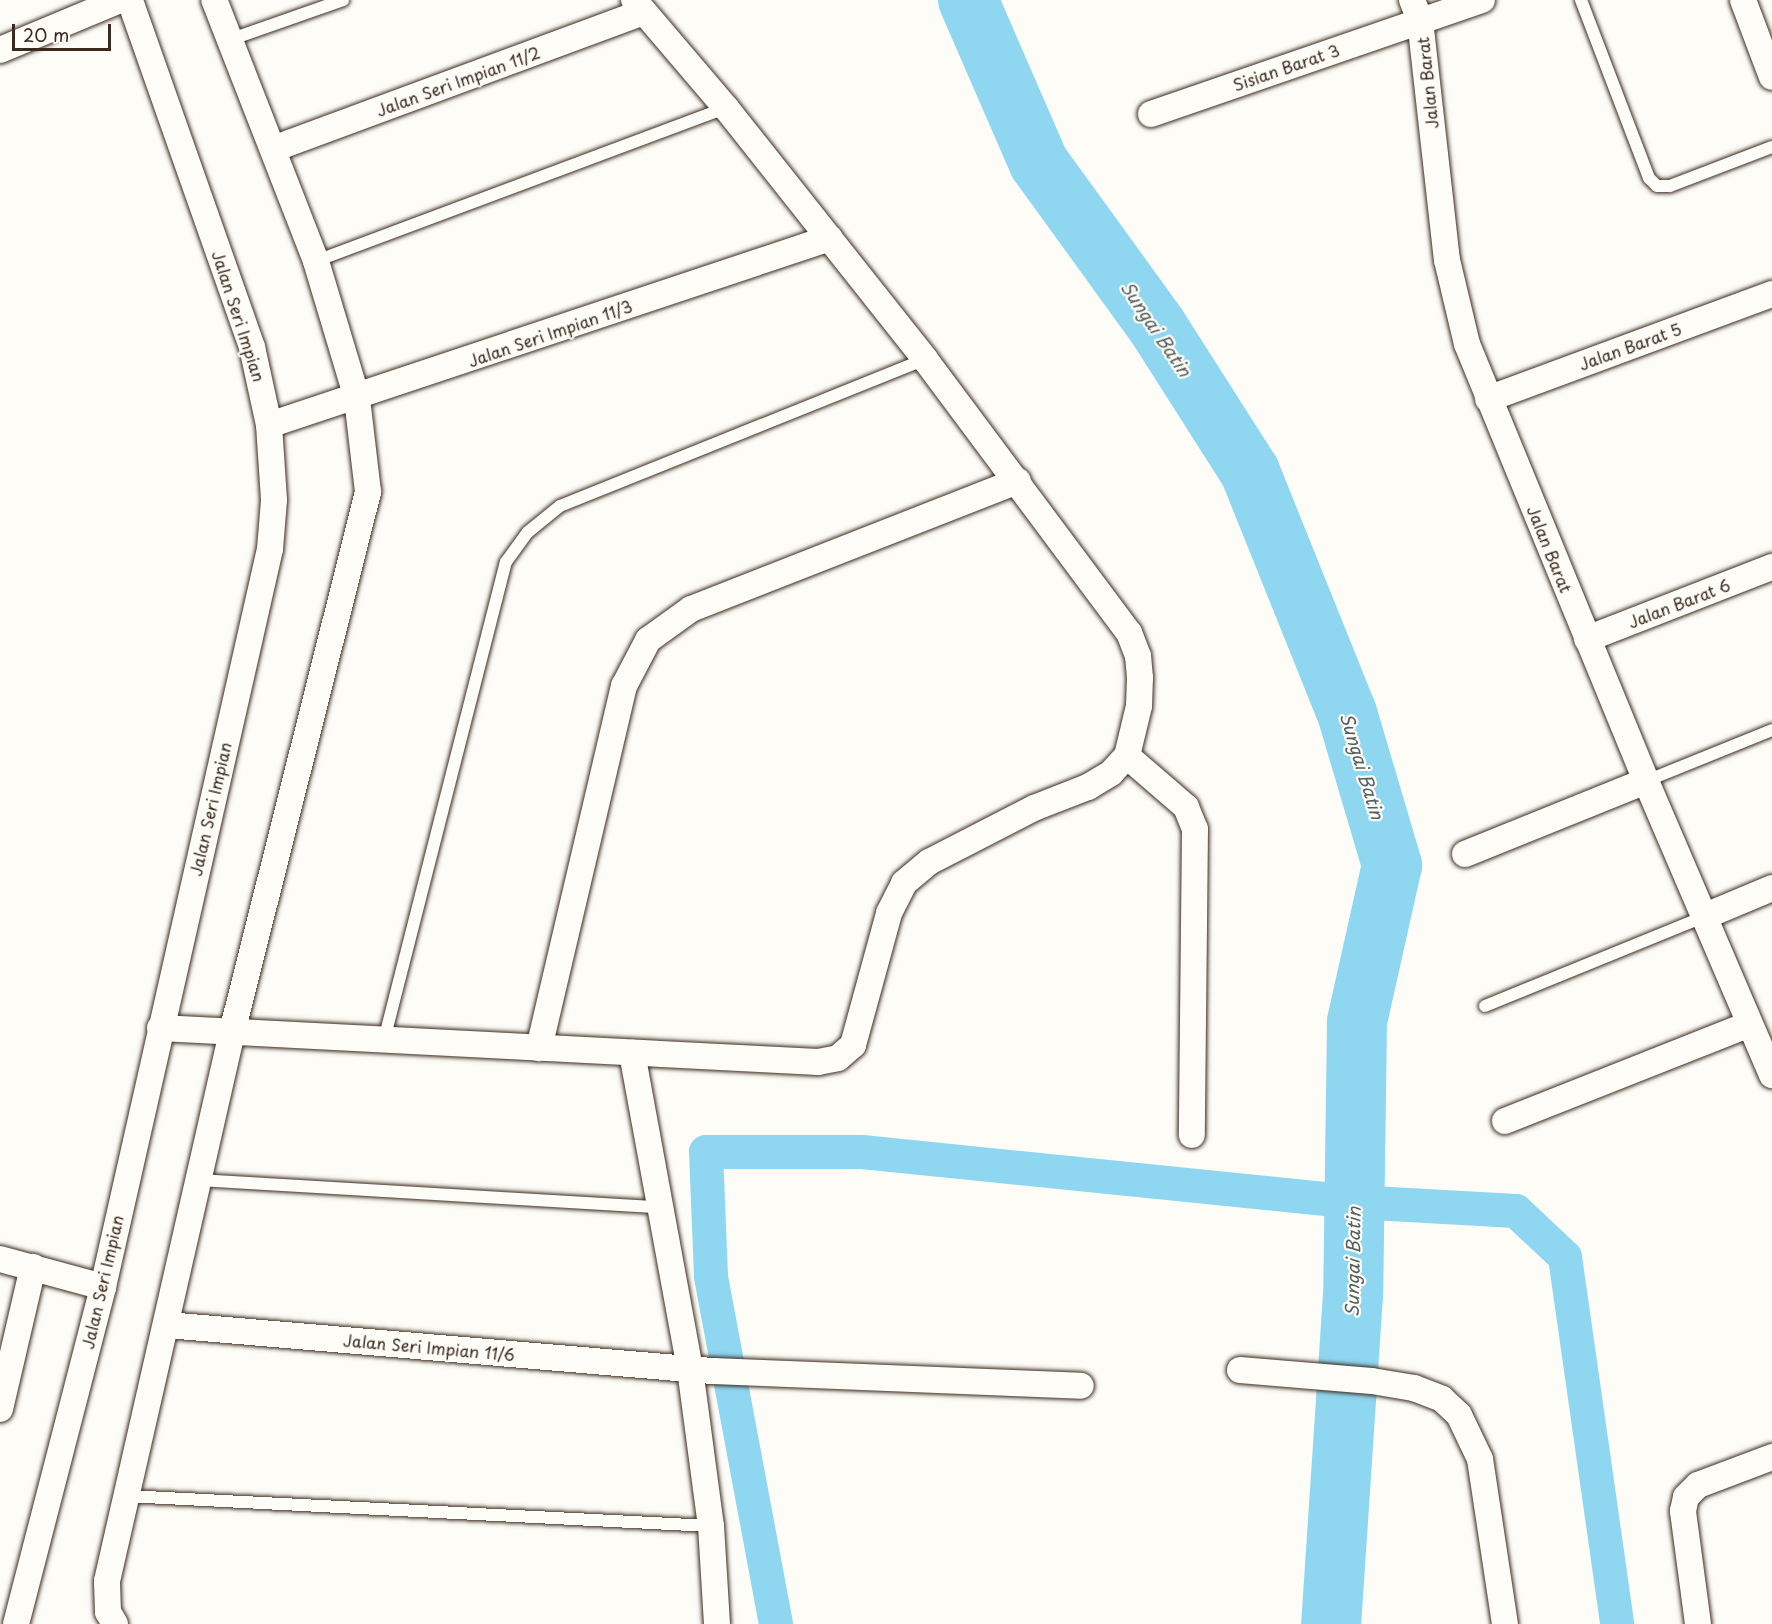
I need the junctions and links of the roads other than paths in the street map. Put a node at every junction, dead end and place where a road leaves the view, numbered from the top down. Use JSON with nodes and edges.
{"nodes":[{"id":1,"x":120,"y":0,"type":"edge"},
{"id":2,"x":130,"y":0,"type":"edge"},
{"id":3,"x":214,"y":0,"type":"edge"},
{"id":4,"x":343,"y":0,"type":"edge"},
{"id":5,"x":1482,"y":0,"type":"edge"},
{"id":6,"x":1581,"y":0,"type":"edge"},
{"id":7,"x":1743,"y":0,"type":"edge"},
{"id":8,"x":638,"y":6,"type":"edge"},
{"id":9,"x":1416,"y":10,"type":"edge"},
{"id":10,"x":229,"y":40,"type":"junction"},
{"id":11,"x":0,"y":50,"type":"edge"},
{"id":12,"x":1772,"y":77,"type":"edge"},
{"id":13,"x":726,"y":108,"type":"junction"},
{"id":14,"x":1151,"y":114,"type":"dead end"},
{"id":15,"x":1772,"y":147,"type":"edge"},
{"id":16,"x":273,"y":149,"type":"junction"},
{"id":17,"x":831,"y":238,"type":"junction"},
{"id":18,"x":316,"y":261,"type":"junction"},
{"id":19,"x":1772,"y":294,"type":"edge"},
{"id":20,"x":925,"y":359,"type":"junction"},
{"id":21,"x":357,"y":398,"type":"junction"},
{"id":22,"x":1488,"y":399,"type":"junction"},
{"id":23,"x":269,"y":425,"type":"junction"},
{"id":24,"x":1018,"y":481,"type":"junction"},
{"id":25,"x":1772,"y":567,"type":"edge"},
{"id":26,"x":1587,"y":639,"type":"junction"},
{"id":27,"x":1772,"y":730,"type":"edge"},
{"id":28,"x":1127,"y":756,"type":"junction"},
{"id":29,"x":1646,"y":781,"type":"junction"},
{"id":30,"x":1465,"y":854,"type":"dead end"},
{"id":31,"x":1772,"y":888,"type":"edge"},
{"id":32,"x":1703,"y":917,"type":"junction"},
{"id":33,"x":1485,"y":1006,"type":"dead end"},
{"id":34,"x":1748,"y":1025,"type":"junction"},
{"id":35,"x":160,"y":1028,"type":"junction"},
{"id":36,"x":232,"y":1032,"type":"junction"},
{"id":37,"x":384,"y":1040,"type":"junction"},
{"id":38,"x":539,"y":1048,"type":"junction"},
{"id":39,"x":632,"y":1053,"type":"junction"},
{"id":40,"x":1772,"y":1075,"type":"edge"},
{"id":41,"x":1505,"y":1121,"type":"dead end"},
{"id":42,"x":1192,"y":1134,"type":"dead end"},
{"id":43,"x":200,"y":1180,"type":"junction"},
{"id":44,"x":660,"y":1207,"type":"junction"},
{"id":45,"x":0,"y":1259,"type":"edge"},
{"id":46,"x":33,"y":1268,"type":"junction"},
{"id":47,"x":103,"y":1287,"type":"junction"},
{"id":48,"x":167,"y":1325,"type":"junction"},
{"id":49,"x":701,"y":1370,"type":"junction"},
{"id":50,"x":1240,"y":1370,"type":"dead end"},
{"id":51,"x":1081,"y":1386,"type":"dead end"},
{"id":52,"x":0,"y":1408,"type":"edge"},
{"id":53,"x":1772,"y":1457,"type":"edge"},
{"id":54,"x":126,"y":1496,"type":"junction"},
{"id":55,"x":711,"y":1526,"type":"junction"},
{"id":56,"x":16,"y":1624,"type":"edge"},
{"id":57,"x":115,"y":1624,"type":"edge"},
{"id":58,"x":717,"y":1624,"type":"edge"},
{"id":59,"x":1505,"y":1624,"type":"edge"},
{"id":60,"x":1698,"y":1624,"type":"edge"}],
"edges":[{"from":1,"to":11,"type":"street"},
{"from":2,"to":23,"type":"street","name":"Jalan Seri Impian"},
{"from":3,"to":10,"type":"street"},
{"from":4,"to":10,"type":"lane"},
{"from":5,"to":9,"type":"street","name":"Sisian Barat 3"},
{"from":6,"to":15,"type":"lane"},
{"from":7,"to":12,"type":"street"},
{"from":8,"to":13,"type":"street"},
{"from":8,"to":16,"type":"street","name":"Jalan Seri Impian 11/2"},
{"from":9,"to":14,"type":"street","name":"Sisian Barat 3"},
{"from":9,"to":22,"type":"street","name":"Jalan Barat"},
{"from":10,"to":16,"type":"street"},
{"from":13,"to":17,"type":"street"},
{"from":13,"to":18,"type":"lane"},
{"from":16,"to":18,"type":"street"},
{"from":17,"to":20,"type":"street"},
{"from":17,"to":21,"type":"street","name":"Jalan Seri Impian 11/3"},
{"from":18,"to":21,"type":"street"},
{"from":19,"to":22,"type":"street","name":"Jalan Barat 5"},
{"from":20,"to":24,"type":"street"},
{"from":20,"to":37,"type":"lane"},
{"from":21,"to":23,"type":"street","name":"Jalan Seri Impian 11/3"},
{"from":21,"to":36,"type":"street"},
{"from":22,"to":26,"type":"street","name":"Jalan Barat"},
{"from":23,"to":35,"type":"street","name":"Jalan Seri Impian"},
{"from":24,"to":28,"type":"street"},
{"from":24,"to":38,"type":"street"},
{"from":25,"to":26,"type":"street","name":"Jalan Barat 6"},
{"from":26,"to":29,"type":"street","name":"Jalan Barat"},
{"from":27,"to":29,"type":"lane"},
{"from":28,"to":39,"type":"street"},
{"from":28,"to":42,"type":"street"},
{"from":29,"to":30,"type":"street"},
{"from":29,"to":32,"type":"street","name":"Jalan Barat"},
{"from":31,"to":32,"type":"street"},
{"from":32,"to":33,"type":"lane"},
{"from":32,"to":34,"type":"street","name":"Jalan Barat"},
{"from":34,"to":40,"type":"street","name":"Jalan Barat"},
{"from":34,"to":41,"type":"street"},
{"from":35,"to":36,"type":"street"},
{"from":35,"to":47,"type":"street","name":"Jalan Seri Impian"},
{"from":36,"to":37,"type":"street"},
{"from":36,"to":43,"type":"street"},
{"from":37,"to":38,"type":"street"},
{"from":38,"to":39,"type":"street"},
{"from":39,"to":44,"type":"street"},
{"from":43,"to":44,"type":"lane"},
{"from":43,"to":48,"type":"street"},
{"from":44,"to":49,"type":"street"},
{"from":45,"to":46,"type":"street"},
{"from":46,"to":47,"type":"street"},
{"from":46,"to":52,"type":"street"},
{"from":47,"to":56,"type":"street","name":"Jalan Seri Impian"},
{"from":48,"to":49,"type":"street","name":"Jalan Seri Impian 11/6"},
{"from":48,"to":54,"type":"street"},
{"from":49,"to":51,"type":"street","name":"Jalan Seri Impian 11/6"},
{"from":49,"to":55,"type":"street"},
{"from":50,"to":59,"type":"street"},
{"from":53,"to":60,"type":"street"},
{"from":54,"to":55,"type":"lane"},
{"from":54,"to":57,"type":"street"},
{"from":55,"to":58,"type":"street"}]}
